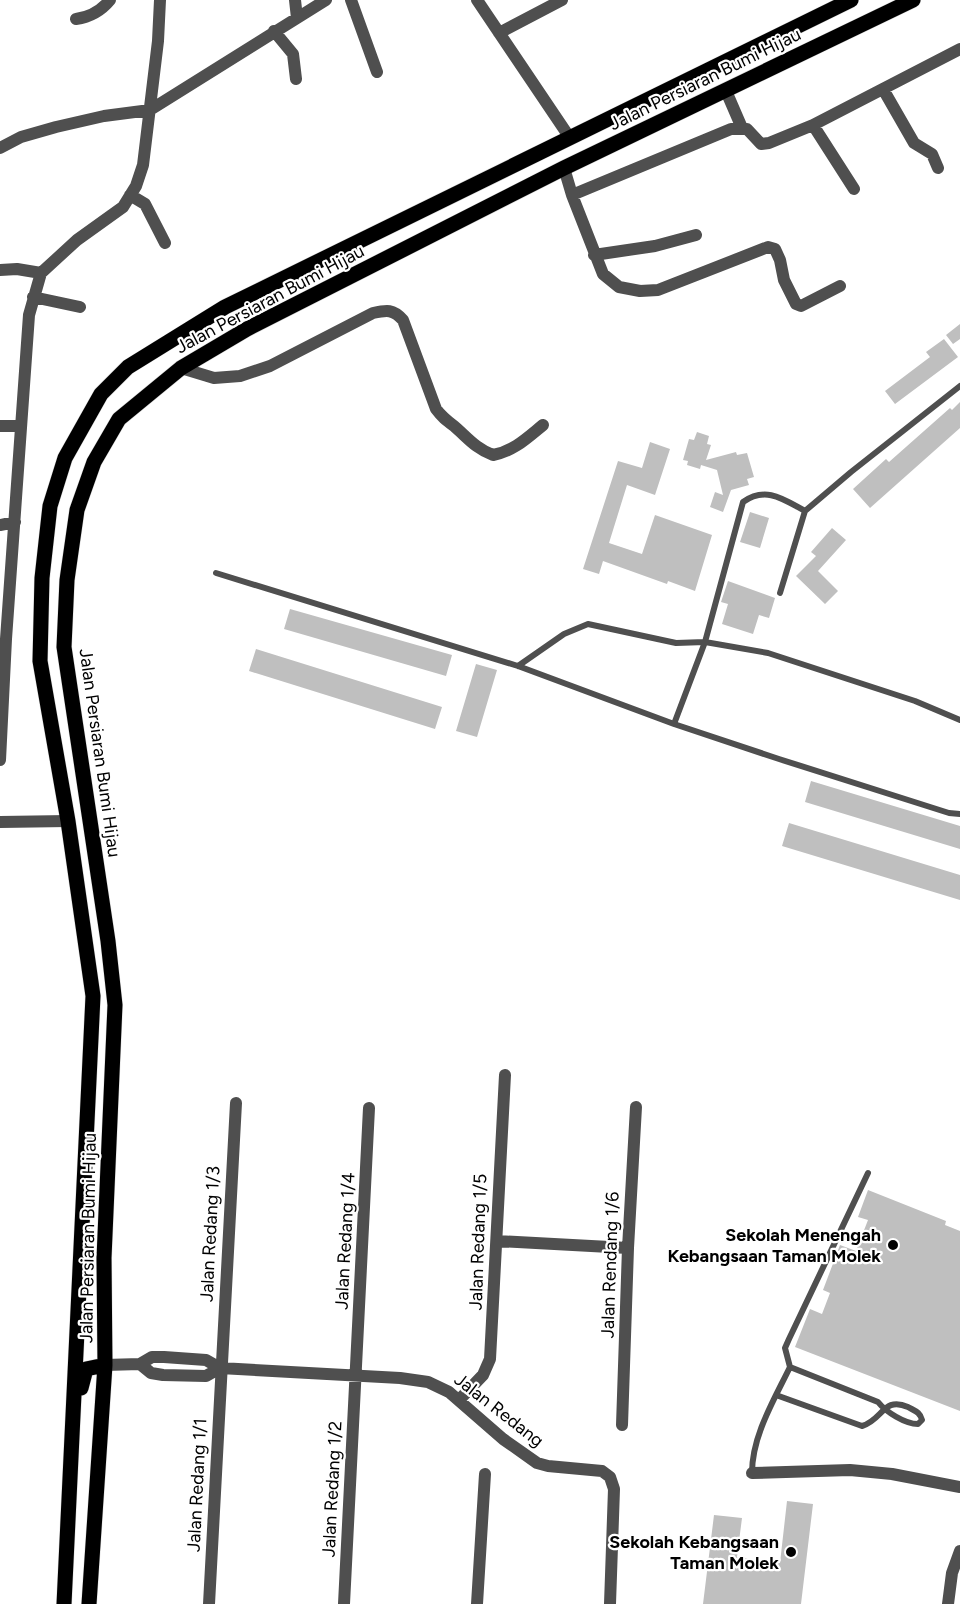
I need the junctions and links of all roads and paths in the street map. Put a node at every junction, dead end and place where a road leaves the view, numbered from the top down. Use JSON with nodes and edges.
{"nodes":[{"id":1,"x":110,"y":0,"type":"edge"},
{"id":2,"x":160,"y":0,"type":"edge"},
{"id":3,"x":296,"y":0,"type":"edge"},
{"id":4,"x":326,"y":0,"type":"edge"},
{"id":5,"x":351,"y":0,"type":"edge"},
{"id":6,"x":477,"y":0,"type":"edge"},
{"id":7,"x":562,"y":0,"type":"edge"},
{"id":8,"x":851,"y":0,"type":"edge"},
{"id":9,"x":857,"y":0,"type":"edge"},
{"id":10,"x":913,"y":0,"type":"edge"},
{"id":11,"x":297,"y":18,"type":"junction"},
{"id":12,"x":76,"y":19,"type":"dead end"},
{"id":13,"x":867,"y":22,"type":"junction"},
{"id":14,"x":274,"y":31,"type":"junction"},
{"id":15,"x":499,"y":33,"type":"junction"},
{"id":16,"x":960,"y":49,"type":"edge"},
{"id":17,"x":377,"y":72,"type":"dead end"},
{"id":18,"x":296,"y":79,"type":"dead end"},
{"id":19,"x":883,"y":90,"type":"junction"},
{"id":20,"x":726,"y":91,"type":"junction"},
{"id":21,"x":150,"y":110,"type":"junction"},
{"id":22,"x":813,"y":125,"type":"junction"},
{"id":23,"x":742,"y":129,"type":"junction"},
{"id":24,"x":570,"y":138,"type":"junction"},
{"id":25,"x":0,"y":148,"type":"edge"},
{"id":26,"x":564,"y":168,"type":"junction"},
{"id":27,"x":938,"y":168,"type":"dead end"},
{"id":28,"x":854,"y":189,"type":"dead end"},
{"id":29,"x":130,"y":195,"type":"junction"},
{"id":30,"x":572,"y":195,"type":"junction"},
{"id":31,"x":696,"y":235,"type":"dead end"},
{"id":32,"x":165,"y":243,"type":"dead end"},
{"id":33,"x":594,"y":255,"type":"junction"},
{"id":34,"x":0,"y":270,"type":"edge"},
{"id":35,"x":41,"y":273,"type":"junction"},
{"id":36,"x":840,"y":286,"type":"dead end"},
{"id":37,"x":33,"y":297,"type":"junction"},
{"id":38,"x":80,"y":307,"type":"dead end"},
{"id":39,"x":181,"y":368,"type":"junction"},
{"id":40,"x":960,"y":386,"type":"edge"},
{"id":41,"x":543,"y":425,"type":"dead end"},
{"id":42,"x":0,"y":426,"type":"edge"},
{"id":43,"x":21,"y":426,"type":"junction"},
{"id":44,"x":805,"y":512,"type":"junction"},
{"id":45,"x":15,"y":522,"type":"junction"},
{"id":46,"x":0,"y":525,"type":"edge"},
{"id":47,"x":216,"y":573,"type":"dead end"},
{"id":48,"x":780,"y":593,"type":"dead end"},
{"id":49,"x":3,"y":639,"type":"edge"},
{"id":50,"x":705,"y":642,"type":"junction"},
{"id":51,"x":518,"y":666,"type":"junction"},
{"id":52,"x":2,"y":714,"type":"edge"},
{"id":53,"x":960,"y":720,"type":"edge"},
{"id":54,"x":674,"y":724,"type":"junction"},
{"id":55,"x":0,"y":760,"type":"edge"},
{"id":56,"x":960,"y":814,"type":"edge"},
{"id":57,"x":68,"y":821,"type":"junction"},
{"id":58,"x":0,"y":822,"type":"edge"},
{"id":59,"x":505,"y":1075,"type":"dead end"},
{"id":60,"x":236,"y":1103,"type":"dead end"},
{"id":61,"x":636,"y":1107,"type":"dead end"},
{"id":62,"x":369,"y":1108,"type":"dead end"},
{"id":63,"x":868,"y":1173,"type":"dead end"},
{"id":64,"x":497,"y":1240,"type":"junction"},
{"id":65,"x":628,"y":1248,"type":"junction"},
{"id":66,"x":79,"y":1299,"type":"junction"},
{"id":67,"x":140,"y":1364,"type":"junction"},
{"id":68,"x":105,"y":1365,"type":"junction"},
{"id":69,"x":790,"y":1367,"type":"junction"},
{"id":70,"x":220,"y":1368,"type":"junction"},
{"id":71,"x":356,"y":1377,"type":"junction"},
{"id":72,"x":776,"y":1395,"type":"junction"},
{"id":73,"x":460,"y":1399,"type":"junction"},
{"id":74,"x":884,"y":1410,"type":"junction"},
{"id":75,"x":622,"y":1425,"type":"dead end"},
{"id":76,"x":71,"y":1441,"type":"junction"},
{"id":77,"x":752,"y":1473,"type":"joint"},
{"id":78,"x":485,"y":1474,"type":"dead end"},
{"id":79,"x":960,"y":1487,"type":"edge"},
{"id":80,"x":960,"y":1551,"type":"edge"},
{"id":81,"x":64,"y":1604,"type":"edge"},
{"id":82,"x":89,"y":1604,"type":"edge"},
{"id":83,"x":209,"y":1604,"type":"edge"},
{"id":84,"x":344,"y":1604,"type":"edge"},
{"id":85,"x":477,"y":1604,"type":"edge"},
{"id":86,"x":610,"y":1604,"type":"edge"},
{"id":87,"x":948,"y":1604,"type":"edge"}],
"edges":[{"from":1,"to":12,"type":"street"},
{"from":2,"to":21,"type":"street"},
{"from":3,"to":11,"type":"street"},
{"from":4,"to":11,"type":"street"},
{"from":5,"to":17,"type":"street"},
{"from":6,"to":15,"type":"street"},
{"from":7,"to":15,"type":"street"},
{"from":8,"to":24,"type":"main road","name":"Jalan Persiaran Bumi Hijau"},
{"from":9,"to":13,"type":"main road"},
{"from":10,"to":13,"type":"main road","name":"Jalan Persiaran Bumi Hijau"},
{"from":11,"to":14,"type":"street"},
{"from":13,"to":20,"type":"main road","name":"Jalan Persiaran Bumi Hijau"},
{"from":14,"to":18,"type":"street"},
{"from":14,"to":21,"type":"street"},
{"from":15,"to":24,"type":"street"},
{"from":16,"to":19,"type":"street"},
{"from":19,"to":22,"type":"street"},
{"from":19,"to":27,"type":"street"},
{"from":20,"to":23,"type":"street"},
{"from":20,"to":26,"type":"main road","name":"Jalan Persiaran Bumi Hijau"},
{"from":21,"to":25,"type":"street"},
{"from":21,"to":29,"type":"street"},
{"from":22,"to":23,"type":"street"},
{"from":22,"to":28,"type":"street"},
{"from":23,"to":30,"type":"street"},
{"from":24,"to":57,"type":"main road","name":"Jalan Persiaran Bumi Hijau"},
{"from":26,"to":30,"type":"street"},
{"from":26,"to":39,"type":"main road","name":"Jalan Persiaran Bumi Hijau"},
{"from":29,"to":32,"type":"street"},
{"from":29,"to":35,"type":"street"},
{"from":30,"to":33,"type":"street"},
{"from":31,"to":33,"type":"street"},
{"from":33,"to":36,"type":"street"},
{"from":34,"to":35,"type":"street"},
{"from":35,"to":37,"type":"street"},
{"from":37,"to":38,"type":"street"},
{"from":37,"to":43,"type":"street"},
{"from":39,"to":41,"type":"street"},
{"from":39,"to":68,"type":"main road","name":"Jalan Persiaran Bumi Hijau"},
{"from":40,"to":44,"type":"lane"},
{"from":42,"to":43,"type":"street"},
{"from":43,"to":45,"type":"street"},
{"from":44,"to":48,"type":"lane"},
{"from":44,"to":50,"type":"lane"},
{"from":45,"to":46,"type":"street"},
{"from":45,"to":49,"type":"street"},
{"from":47,"to":51,"type":"lane"},
{"from":49,"to":52,"type":"street"},
{"from":50,"to":51,"type":"lane"},
{"from":50,"to":53,"type":"lane"},
{"from":50,"to":54,"type":"lane"},
{"from":51,"to":54,"type":"lane"},
{"from":52,"to":55,"type":"street"},
{"from":54,"to":56,"type":"lane"},
{"from":57,"to":58,"type":"street"},
{"from":57,"to":66,"type":"main road","name":"Jalan Persiaran Bumi Hijau"},
{"from":59,"to":64,"type":"street","name":"Jalan Redang 1/5"},
{"from":60,"to":70,"type":"street","name":"Jalan Redang 1/3"},
{"from":61,"to":65,"type":"street","name":"Jalan Rendang 1/6"},
{"from":62,"to":71,"type":"street","name":"Jalan Redang 1/4"},
{"from":63,"to":69,"type":"lane"},
{"from":64,"to":65,"type":"street"},
{"from":64,"to":73,"type":"street","name":"Jalan Redang 1/5"},
{"from":65,"to":75,"type":"street","name":"Jalan Rendang 1/6"},
{"from":66,"to":68,"type":"main road"},
{"from":66,"to":76,"type":"main road","name":"Jalan Persiaran Bumi Hijau"},
{"from":67,"to":68,"type":"street","name":"Jalan Redang"},
{"from":67,"to":70,"type":"street","name":"Jalan Redang"},
{"from":67,"to":70,"type":"street","name":"Jalan Redang"},
{"from":68,"to":76,"type":"main road"},
{"from":68,"to":82,"type":"main road","name":"Jalan Persiaran Bumi Hijau"},
{"from":69,"to":72,"type":"lane"},
{"from":69,"to":74,"type":"lane"},
{"from":70,"to":71,"type":"street","name":"Jalan Redang"},
{"from":70,"to":83,"type":"street","name":"Jalan Redang 1/1"},
{"from":71,"to":73,"type":"street","name":"Jalan Redang"},
{"from":71,"to":84,"type":"street","name":"Jalan Redang 1/2"},
{"from":72,"to":74,"type":"lane"},
{"from":72,"to":77,"type":"lane"},
{"from":73,"to":86,"type":"street","name":"Jalan Redang"},
{"from":74,"to":74,"type":"lane"},
{"from":76,"to":81,"type":"main road","name":"Jalan Persiaran Bumi Hijau"},
{"from":77,"to":79,"type":"street"},
{"from":78,"to":85,"type":"street"},
{"from":80,"to":87,"type":"street"}]}
